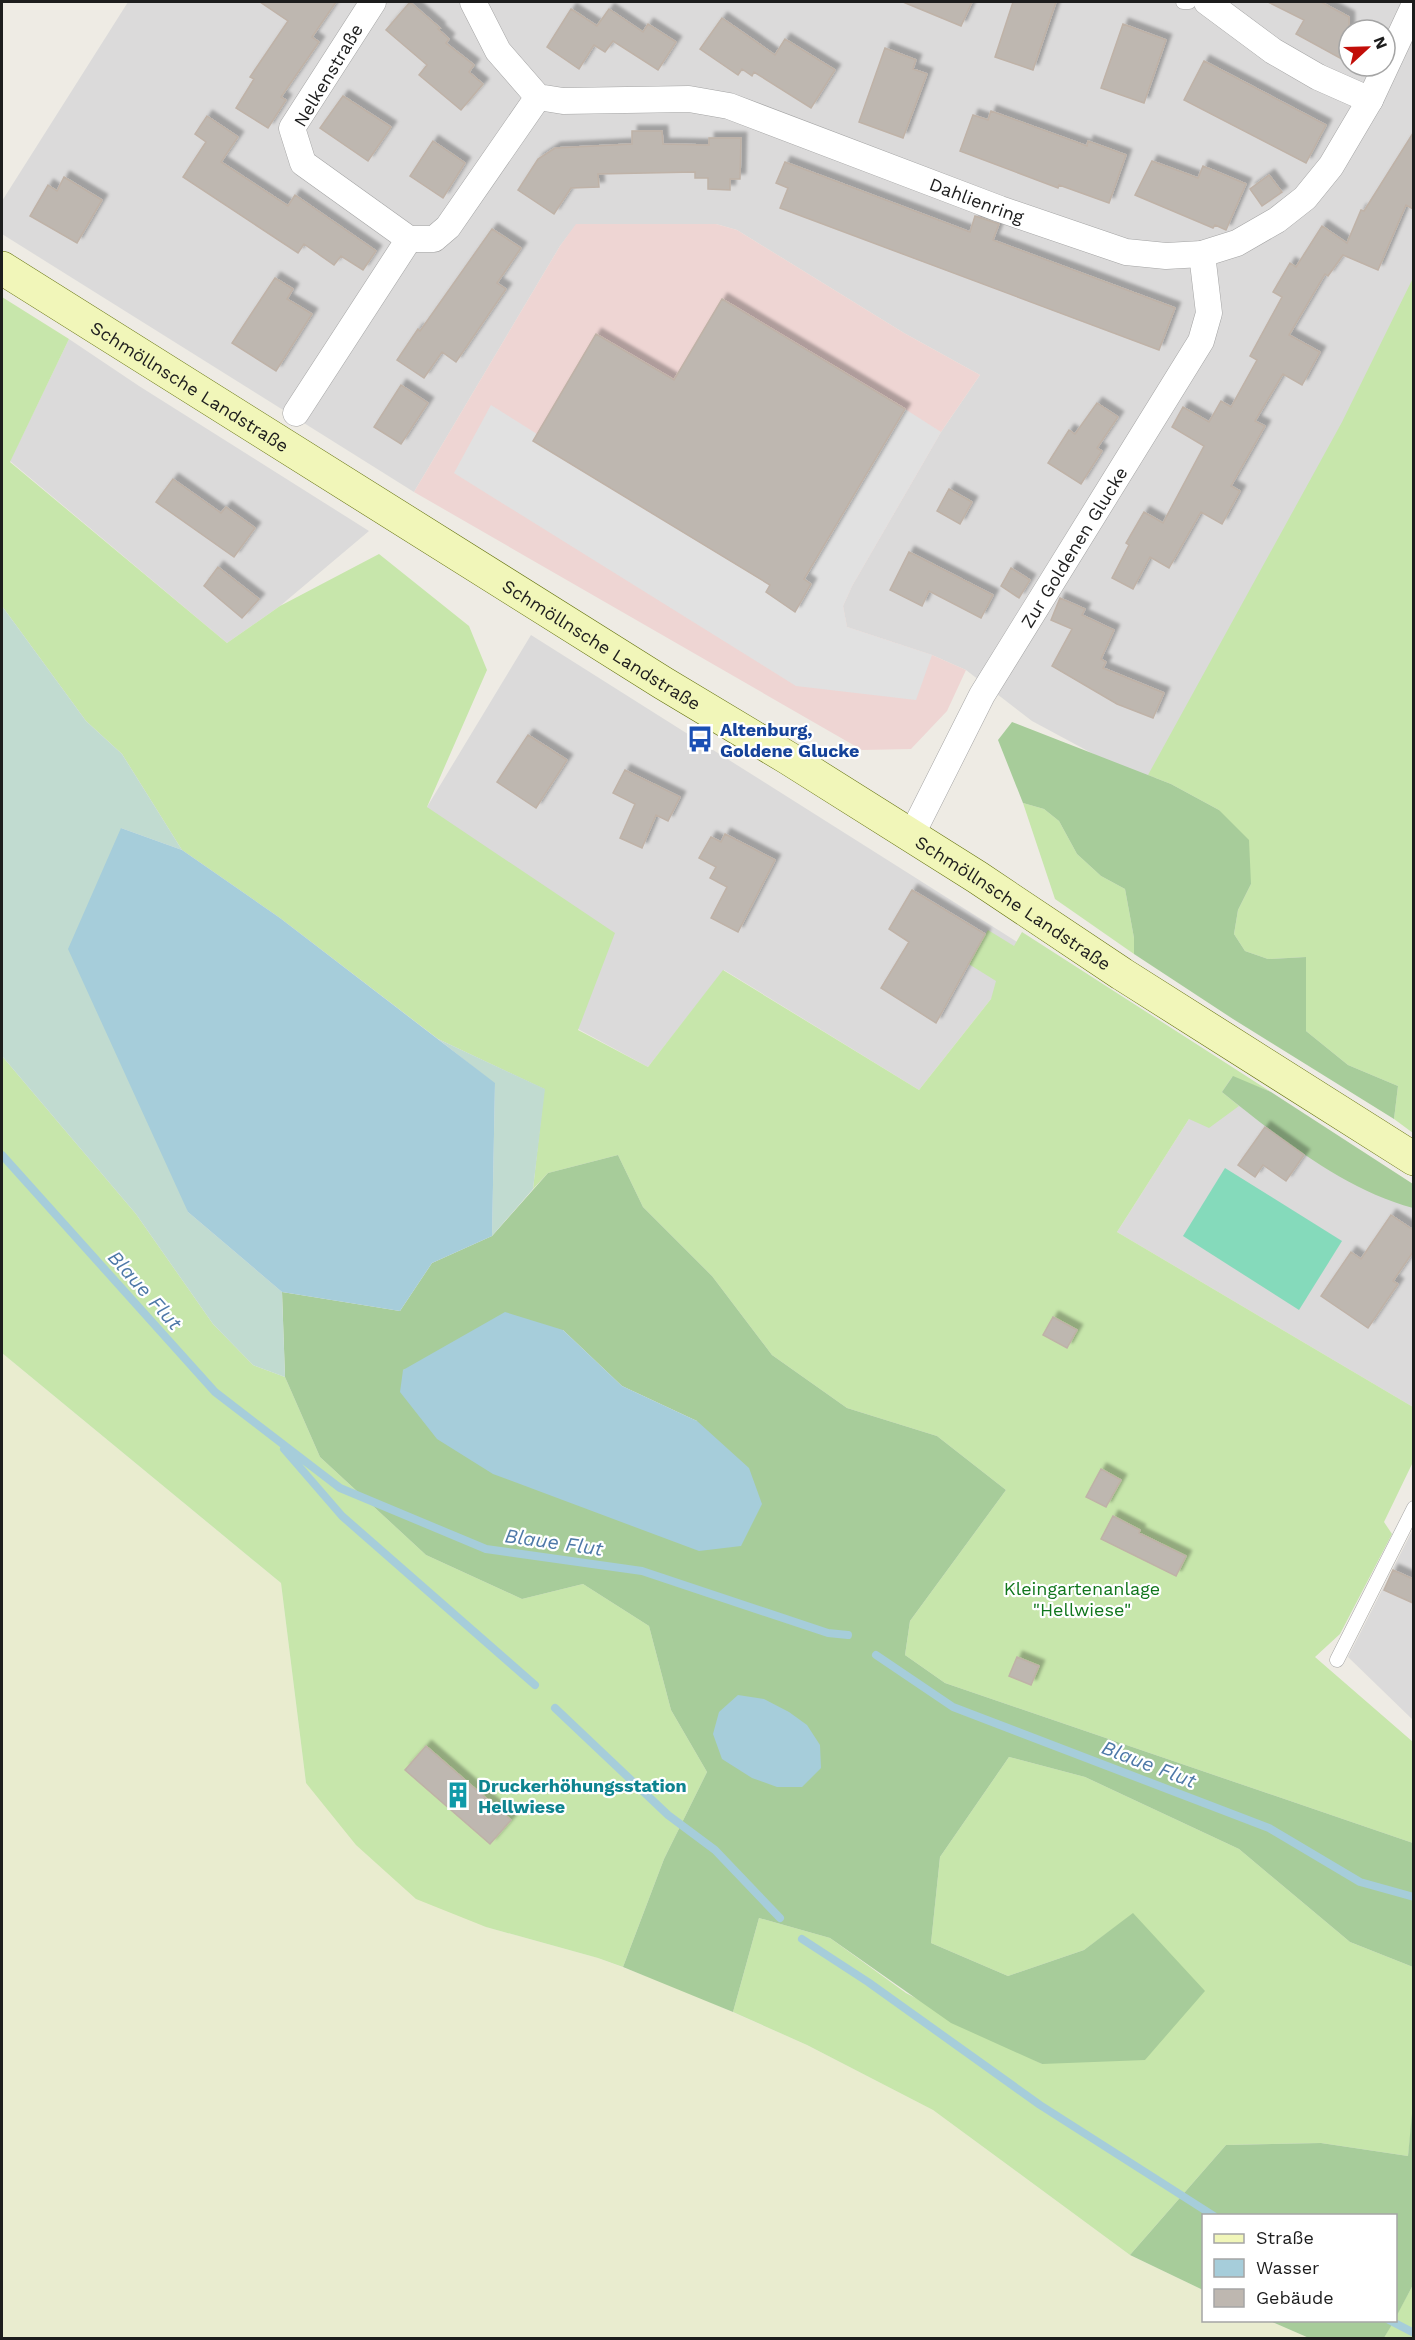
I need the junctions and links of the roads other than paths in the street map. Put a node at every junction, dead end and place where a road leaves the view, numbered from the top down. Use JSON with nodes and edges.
{"nodes":[{"id":1,"x":373,"y":2,"type":"edge"},
{"id":2,"x":473,"y":2,"type":"edge"},
{"id":3,"x":1183,"y":2,"type":"edge"},
{"id":4,"x":1189,"y":2,"type":"edge"},
{"id":5,"x":1207,"y":2,"type":"edge"},
{"id":6,"x":1413,"y":6,"type":"edge"},
{"id":7,"x":538,"y":97,"type":"junction"},
{"id":8,"x":1370,"y":100,"type":"junction"},
{"id":9,"x":409,"y":239,"type":"junction"},
{"id":10,"x":1202,"y":254,"type":"junction"},
{"id":11,"x":2,"y":268,"type":"edge"},
{"id":12,"x":296,"y":413,"type":"dead end"},
{"id":13,"x":911,"y":836,"type":"junction"},
{"id":14,"x":1413,"y":1159,"type":"edge"},
{"id":15,"x":1413,"y":1508,"type":"edge"},
{"id":16,"x":1337,"y":1660,"type":"dead end"}],
"edges":[{"from":1,"to":9,"type":"street","name":"Nelkenstraße"},
{"from":2,"to":7,"type":"street"},
{"from":3,"to":4,"type":"lane"},
{"from":5,"to":8,"type":"street"},
{"from":6,"to":8,"type":"street","name":"Dahlienring"},
{"from":7,"to":9,"type":"street"},
{"from":7,"to":10,"type":"street","name":"Dahlienring"},
{"from":8,"to":10,"type":"street","name":"Dahlienring"},
{"from":9,"to":12,"type":"street"},
{"from":10,"to":13,"type":"street","name":"Zur Goldenen Glucke"},
{"from":11,"to":13,"type":"main road","name":"Schmöllnsche Landstraße"},
{"from":13,"to":14,"type":"main road","name":"Schmöllnsche Landstraße"},
{"from":15,"to":16,"type":"lane"}]}
